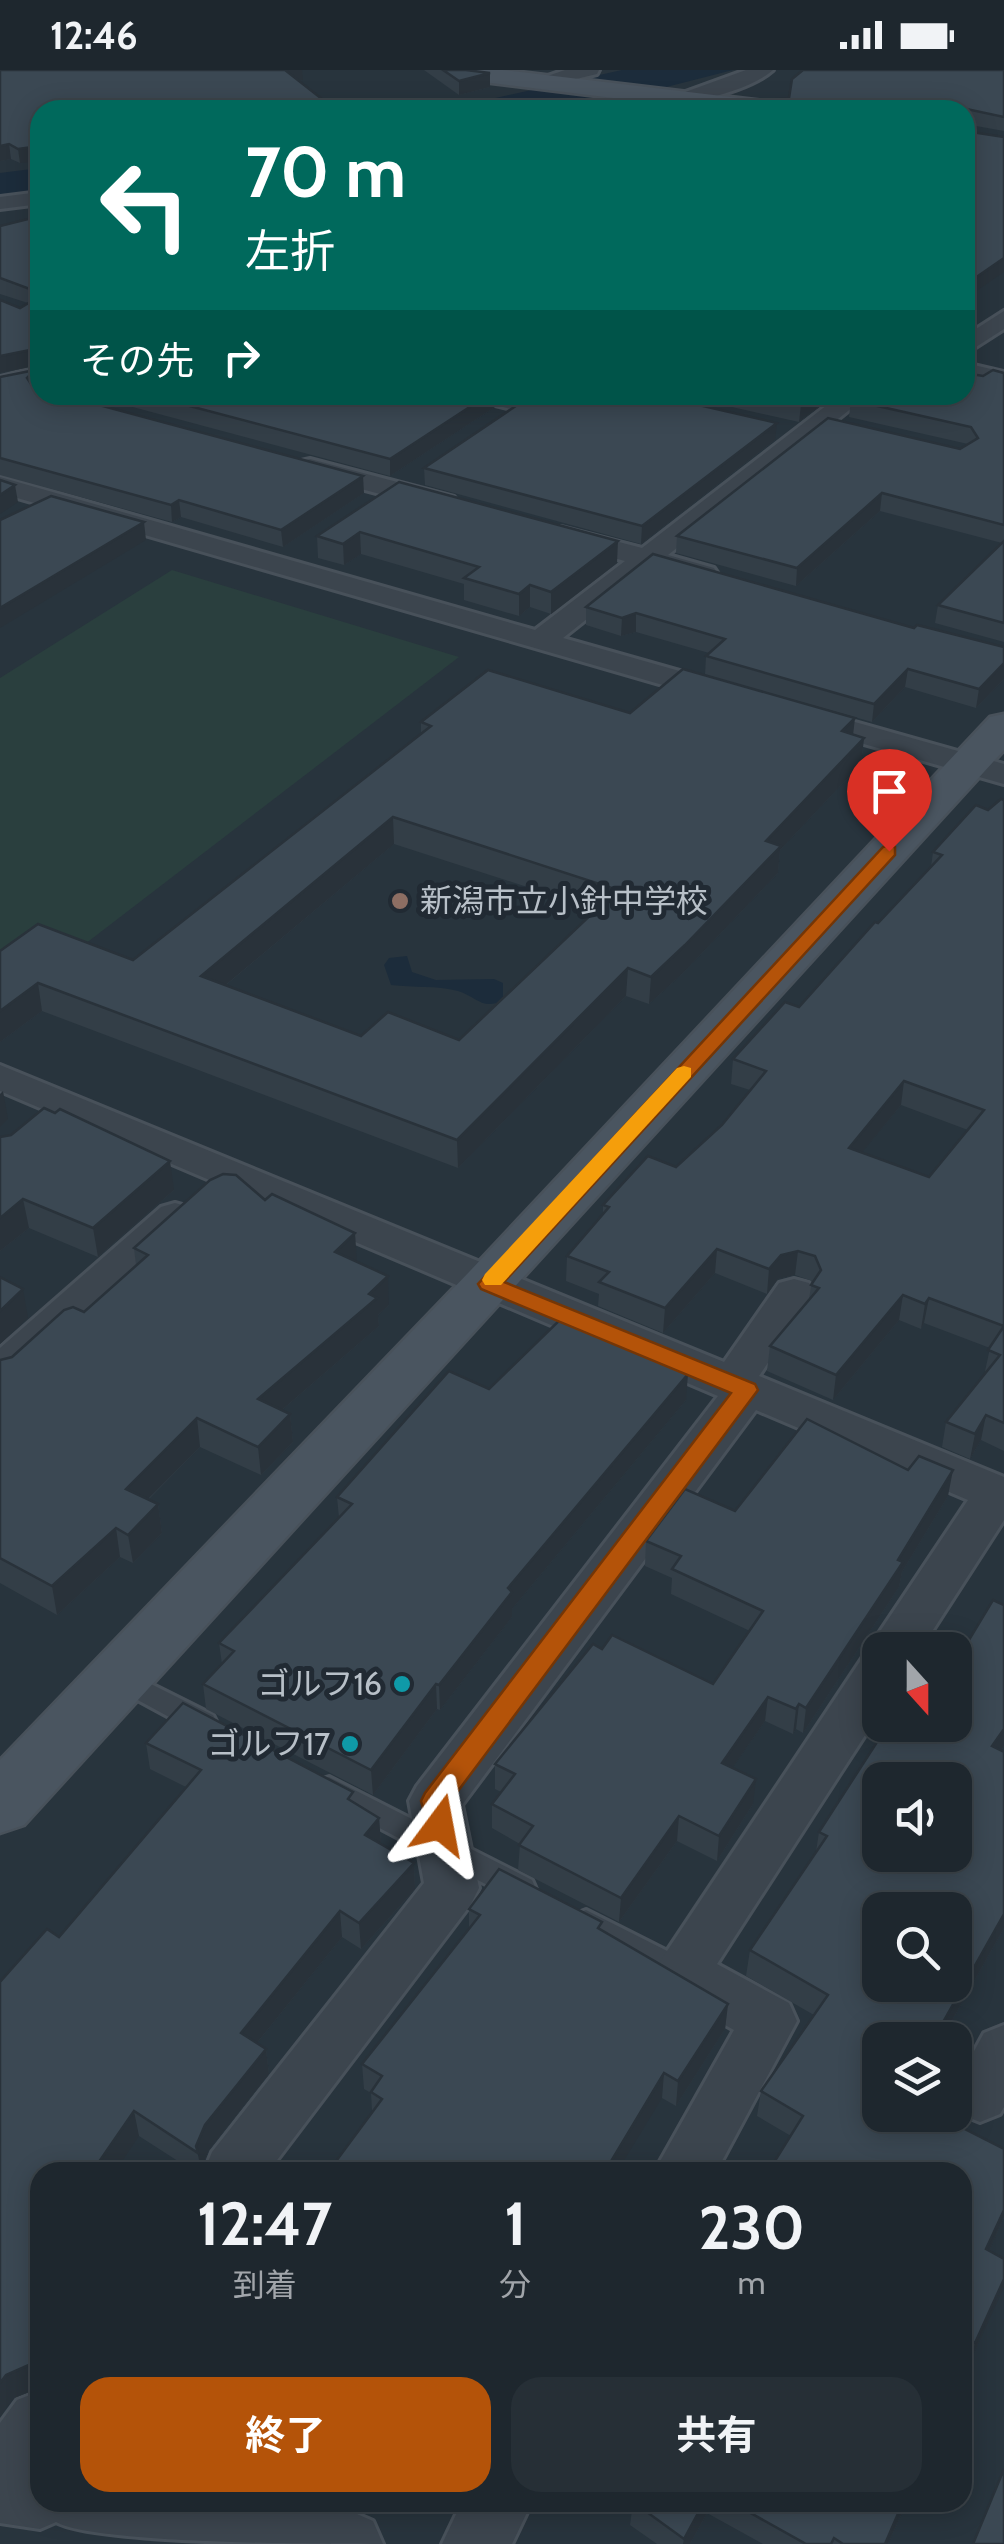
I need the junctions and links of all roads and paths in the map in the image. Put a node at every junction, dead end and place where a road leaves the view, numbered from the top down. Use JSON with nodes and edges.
{"nodes":[{"id":1,"x":443,"y":70,"type":"edge"},
{"id":2,"x":590,"y":70,"type":"edge"},
{"id":3,"x":764,"y":70,"type":"edge"},
{"id":4,"x":545,"y":82,"type":"junction"},
{"id":5,"x":683,"y":98,"type":"junction"},
{"id":6,"x":631,"y":100,"type":"edge"},
{"id":7,"x":668,"y":100,"type":"edge"},
{"id":8,"x":698,"y":100,"type":"edge"},
{"id":9,"x":30,"y":199,"type":"edge"},
{"id":10,"x":0,"y":203,"type":"edge"},
{"id":11,"x":1004,"y":318,"type":"edge"},
{"id":12,"x":975,"y":340,"type":"edge"},
{"id":13,"x":975,"y":372,"type":"edge"},
{"id":14,"x":30,"y":377,"type":"edge"},
{"id":15,"x":1004,"y":379,"type":"edge"},
{"id":16,"x":2,"y":384,"type":"edge"},
{"id":17,"x":30,"y":391,"type":"edge"},
{"id":18,"x":522,"y":405,"type":"edge"},
{"id":19,"x":843,"y":405,"type":"edge"},
{"id":20,"x":491,"y":426,"type":"edge"},
{"id":21,"x":765,"y":426,"type":"edge"},
{"id":22,"x":813,"y":429,"type":"junction"},
{"id":23,"x":856,"y":430,"type":"edge"},
{"id":24,"x":284,"y":460,"type":"edge"},
{"id":25,"x":427,"y":468,"type":"edge"},
{"id":26,"x":0,"y":485,"type":"edge"},
{"id":27,"x":395,"y":490,"type":"junction"},
{"id":28,"x":50,"y":500,"type":"junction"},
{"id":29,"x":467,"y":509,"type":"edge"},
{"id":30,"x":362,"y":512,"type":"edge"},
{"id":31,"x":16,"y":518,"type":"edge"},
{"id":32,"x":539,"y":529,"type":"edge"},
{"id":33,"x":313,"y":544,"type":"edge"},
{"id":34,"x":646,"y":558,"type":"junction"},
{"id":35,"x":280,"y":566,"type":"junction"},
{"id":36,"x":722,"y":578,"type":"edge"},
{"id":37,"x":540,"y":642,"type":"junction"},
{"id":38,"x":992,"y":755,"type":"edge"},
{"id":39,"x":0,"y":1076,"type":"edge"},
{"id":40,"x":224,"y":1172,"type":"junction"},
{"id":41,"x":489,"y":1284,"type":"junction"},
{"id":42,"x":794,"y":1293,"type":"dead end"},
{"id":43,"x":0,"y":1372,"type":"edge"},
{"id":44,"x":739,"y":1387,"type":"junction"},
{"id":45,"x":1001,"y":1495,"type":"edge"},
{"id":46,"x":906,"y":1632,"type":"edge"},
{"id":47,"x":120,"y":1679,"type":"junction"},
{"id":48,"x":862,"y":1698,"type":"edge"},
{"id":49,"x":223,"y":1733,"type":"edge"},
{"id":50,"x":308,"y":1777,"type":"edge"},
{"id":51,"x":0,"y":1804,"type":"edge"},
{"id":52,"x":444,"y":1848,"type":"junction"},
{"id":53,"x":680,"y":1972,"type":"junction"},
{"id":54,"x":241,"y":2162,"type":"edge"},
{"id":55,"x":690,"y":2162,"type":"edge"},
{"id":56,"x":30,"y":2436,"type":"edge"},
{"id":57,"x":0,"y":2475,"type":"edge"},
{"id":58,"x":0,"y":2490,"type":"edge"},
{"id":59,"x":30,"y":2494,"type":"edge"},
{"id":60,"x":142,"y":2512,"type":"edge"},
{"id":61,"x":493,"y":2512,"type":"edge"},
{"id":62,"x":333,"y":2543,"type":"edge"},
{"id":63,"x":475,"y":2544,"type":"edge"}],
"edges":[{"from":1,"to":4,"type":"street"},
{"from":2,"to":4,"type":"street"},
{"from":3,"to":5,"type":"street"},
{"from":4,"to":6,"type":"street"},
{"from":5,"to":7,"type":"street"},
{"from":5,"to":8,"type":"street"},
{"from":9,"to":10,"type":"street"},
{"from":11,"to":12,"type":"street"},
{"from":13,"to":15,"type":"street"},
{"from":14,"to":16,"type":"street"},
{"from":16,"to":17,"type":"street"},
{"from":18,"to":20,"type":"street"},
{"from":19,"to":22,"type":"street"},
{"from":21,"to":22,"type":"street"},
{"from":22,"to":23,"type":"street"},
{"from":22,"to":34,"type":"street"},
{"from":24,"to":27,"type":"street"},
{"from":25,"to":27,"type":"street"},
{"from":26,"to":28,"type":"street"},
{"from":27,"to":29,"type":"street"},
{"from":27,"to":30,"type":"street"},
{"from":28,"to":31,"type":"street"},
{"from":28,"to":35,"type":"street"},
{"from":32,"to":34,"type":"street"},
{"from":33,"to":35,"type":"street"},
{"from":34,"to":36,"type":"street"},
{"from":34,"to":37,"type":"street"},
{"from":35,"to":37,"type":"street"},
{"from":37,"to":38,"type":"street"},
{"from":38,"to":41,"type":"street"},
{"from":39,"to":40,"type":"street"},
{"from":40,"to":41,"type":"street"},
{"from":40,"to":43,"type":"street"},
{"from":41,"to":44,"type":"street"},
{"from":41,"to":47,"type":"street"},
{"from":42,"to":44,"type":"street"},
{"from":44,"to":45,"type":"street"},
{"from":44,"to":52,"type":"street"},
{"from":45,"to":46,"type":"street"},
{"from":47,"to":49,"type":"lane"},
{"from":47,"to":51,"type":"street"},
{"from":48,"to":53,"type":"street"},
{"from":50,"to":52,"type":"lane"},
{"from":52,"to":53,"type":"lane"},
{"from":52,"to":54,"type":"street"},
{"from":53,"to":55,"type":"street"},
{"from":56,"to":57,"type":"street"},
{"from":58,"to":59,"type":"street"},
{"from":60,"to":62,"type":"street"},
{"from":61,"to":63,"type":"street"}]}
